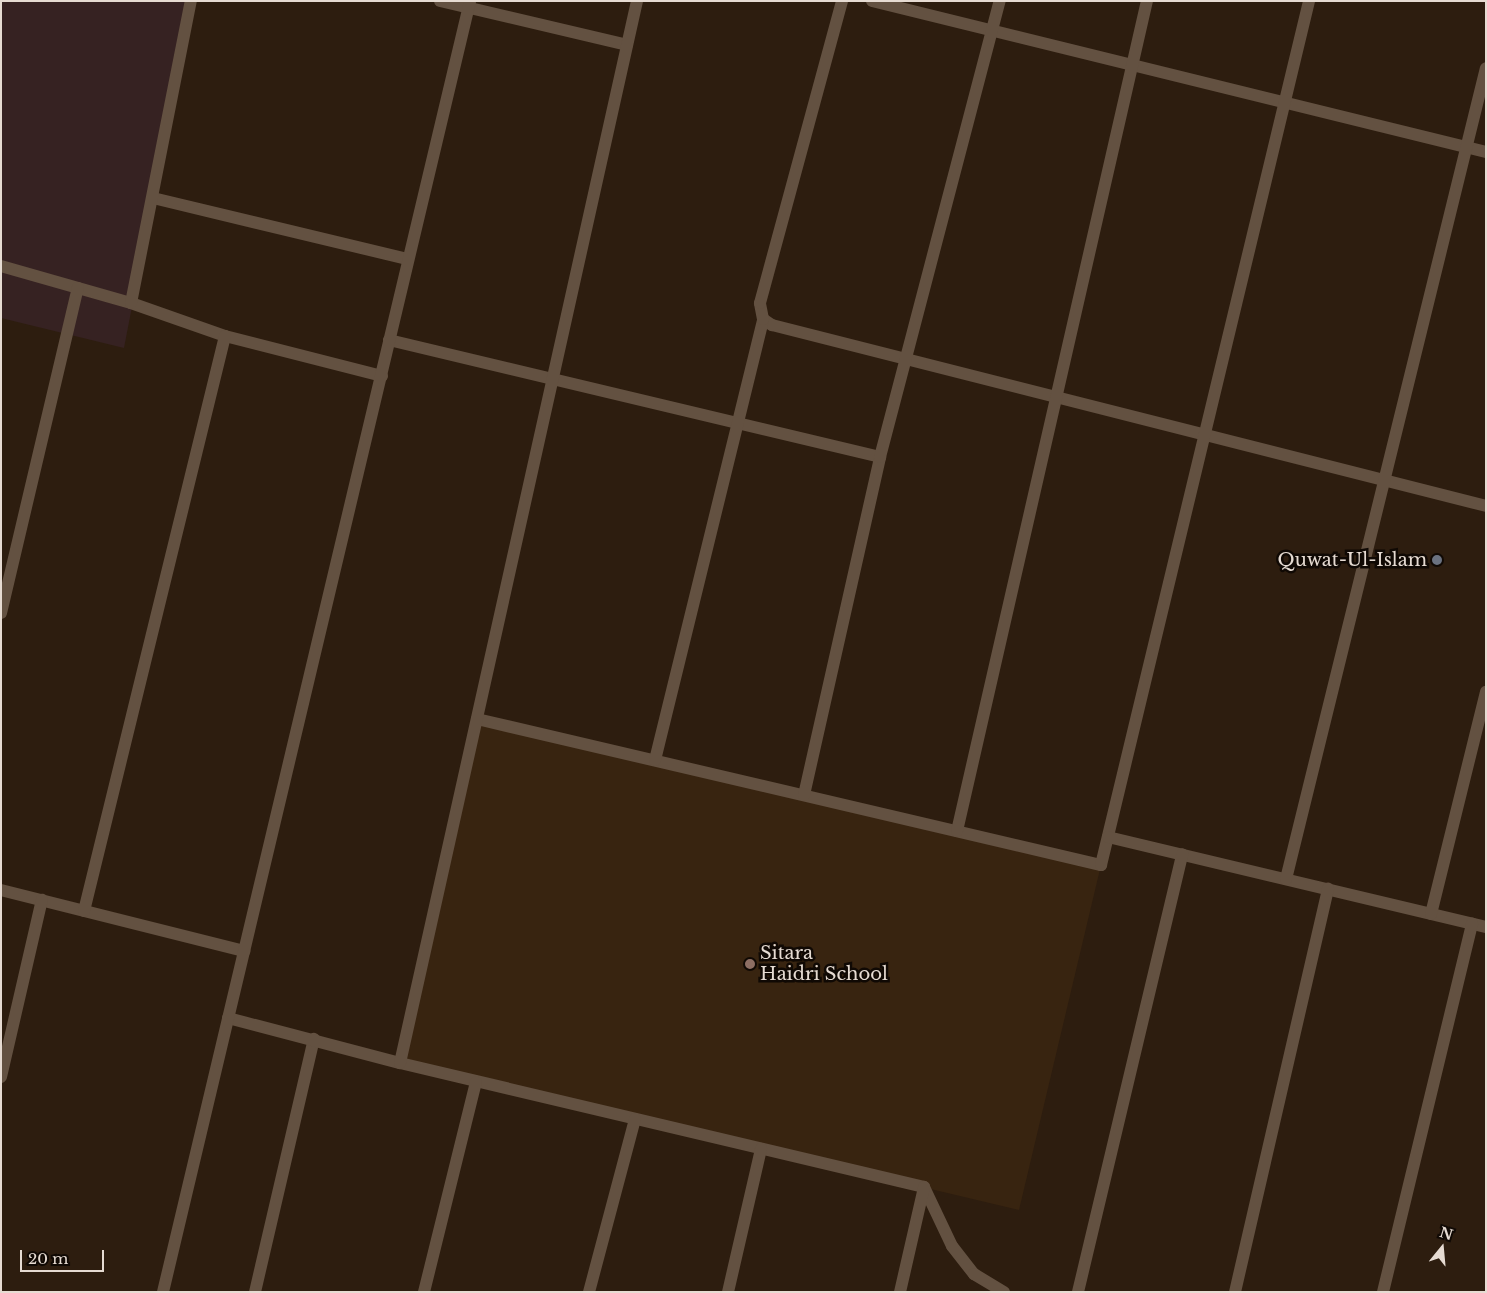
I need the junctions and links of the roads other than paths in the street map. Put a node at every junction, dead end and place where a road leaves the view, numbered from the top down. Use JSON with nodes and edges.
{"nodes":[{"id":1,"x":191,"y":1,"type":"edge"},
{"id":2,"x":440,"y":1,"type":"edge"},
{"id":3,"x":637,"y":1,"type":"edge"},
{"id":4,"x":842,"y":1,"type":"edge"},
{"id":5,"x":872,"y":1,"type":"edge"},
{"id":6,"x":1000,"y":1,"type":"edge"},
{"id":7,"x":1147,"y":1,"type":"edge"},
{"id":8,"x":1309,"y":1,"type":"edge"},
{"id":9,"x":469,"y":4,"type":"edge"},
{"id":10,"x":994,"y":32,"type":"junction"},
{"id":11,"x":627,"y":45,"type":"junction"},
{"id":12,"x":1132,"y":64,"type":"junction"},
{"id":13,"x":1486,"y":68,"type":"edge"},
{"id":14,"x":1285,"y":102,"type":"junction"},
{"id":15,"x":1467,"y":147,"type":"junction"},
{"id":16,"x":1486,"y":152,"type":"edge"},
{"id":17,"x":153,"y":198,"type":"junction"},
{"id":18,"x":408,"y":258,"type":"junction"},
{"id":19,"x":1,"y":266,"type":"edge"},
{"id":20,"x":78,"y":288,"type":"junction"},
{"id":21,"x":131,"y":303,"type":"junction"},
{"id":22,"x":763,"y":319,"type":"junction"},
{"id":23,"x":225,"y":336,"type":"junction"},
{"id":24,"x":389,"y":340,"type":"junction"},
{"id":25,"x":908,"y":359,"type":"junction"},
{"id":26,"x":382,"y":376,"type":"junction"},
{"id":27,"x":553,"y":377,"type":"junction"},
{"id":28,"x":1055,"y":395,"type":"junction"},
{"id":29,"x":735,"y":421,"type":"junction"},
{"id":30,"x":1205,"y":433,"type":"junction"},
{"id":31,"x":880,"y":457,"type":"junction"},
{"id":32,"x":1383,"y":481,"type":"junction"},
{"id":33,"x":1486,"y":506,"type":"edge"},
{"id":34,"x":1,"y":612,"type":"edge"},
{"id":35,"x":1486,"y":692,"type":"edge"},
{"id":36,"x":477,"y":719,"type":"junction"},
{"id":37,"x":655,"y":760,"type":"junction"},
{"id":38,"x":804,"y":795,"type":"junction"},
{"id":39,"x":957,"y":831,"type":"junction"},
{"id":40,"x":1108,"y":837,"type":"junction"},
{"id":41,"x":1182,"y":854,"type":"junction"},
{"id":42,"x":1286,"y":879,"type":"junction"},
{"id":43,"x":1328,"y":889,"type":"junction"},
{"id":44,"x":1,"y":890,"type":"edge"},
{"id":45,"x":42,"y":900,"type":"junction"},
{"id":46,"x":84,"y":910,"type":"junction"},
{"id":47,"x":1431,"y":914,"type":"junction"},
{"id":48,"x":1472,"y":924,"type":"junction"},
{"id":49,"x":1486,"y":927,"type":"edge"},
{"id":50,"x":244,"y":951,"type":"junction"},
{"id":51,"x":228,"y":1018,"type":"junction"},
{"id":52,"x":314,"y":1039,"type":"junction"},
{"id":53,"x":400,"y":1063,"type":"junction"},
{"id":54,"x":1,"y":1077,"type":"edge"},
{"id":55,"x":476,"y":1082,"type":"junction"},
{"id":56,"x":635,"y":1119,"type":"junction"},
{"id":57,"x":761,"y":1149,"type":"junction"},
{"id":58,"x":924,"y":1187,"type":"junction"},
{"id":59,"x":163,"y":1292,"type":"edge"},
{"id":60,"x":255,"y":1292,"type":"edge"},
{"id":61,"x":424,"y":1292,"type":"edge"},
{"id":62,"x":589,"y":1292,"type":"edge"},
{"id":63,"x":728,"y":1292,"type":"edge"},
{"id":64,"x":900,"y":1292,"type":"edge"},
{"id":65,"x":1004,"y":1292,"type":"edge"},
{"id":66,"x":1078,"y":1292,"type":"edge"},
{"id":67,"x":1235,"y":1292,"type":"edge"},
{"id":68,"x":1382,"y":1292,"type":"edge"}],
"edges":[{"from":1,"to":17,"type":"street"},
{"from":2,"to":9,"type":"street"},
{"from":3,"to":11,"type":"street"},
{"from":4,"to":22,"type":"street"},
{"from":5,"to":10,"type":"street"},
{"from":6,"to":10,"type":"street"},
{"from":7,"to":12,"type":"street"},
{"from":8,"to":14,"type":"street"},
{"from":9,"to":11,"type":"street"},
{"from":9,"to":18,"type":"street"},
{"from":10,"to":12,"type":"street"},
{"from":10,"to":25,"type":"street"},
{"from":11,"to":27,"type":"street"},
{"from":12,"to":14,"type":"street"},
{"from":12,"to":28,"type":"street"},
{"from":13,"to":15,"type":"street"},
{"from":14,"to":15,"type":"street"},
{"from":14,"to":30,"type":"street"},
{"from":15,"to":16,"type":"street"},
{"from":15,"to":32,"type":"street"},
{"from":17,"to":18,"type":"street"},
{"from":17,"to":21,"type":"street"},
{"from":18,"to":24,"type":"street"},
{"from":19,"to":20,"type":"street"},
{"from":20,"to":21,"type":"street"},
{"from":20,"to":34,"type":"street"},
{"from":21,"to":23,"type":"street"},
{"from":22,"to":25,"type":"street"},
{"from":22,"to":29,"type":"street"},
{"from":23,"to":26,"type":"street"},
{"from":23,"to":46,"type":"street"},
{"from":24,"to":26,"type":"street"},
{"from":24,"to":27,"type":"street"},
{"from":25,"to":28,"type":"street"},
{"from":25,"to":31,"type":"street"},
{"from":26,"to":50,"type":"street"},
{"from":27,"to":29,"type":"street"},
{"from":27,"to":36,"type":"street"},
{"from":28,"to":30,"type":"street"},
{"from":28,"to":39,"type":"street"},
{"from":29,"to":31,"type":"street"},
{"from":29,"to":37,"type":"street"},
{"from":30,"to":32,"type":"street"},
{"from":30,"to":40,"type":"street"},
{"from":31,"to":38,"type":"street"},
{"from":32,"to":33,"type":"street"},
{"from":32,"to":42,"type":"street"},
{"from":35,"to":47,"type":"street"},
{"from":36,"to":37,"type":"street"},
{"from":36,"to":53,"type":"street"},
{"from":37,"to":38,"type":"street"},
{"from":38,"to":39,"type":"street"},
{"from":39,"to":40,"type":"street"},
{"from":40,"to":41,"type":"street"},
{"from":41,"to":42,"type":"street"},
{"from":41,"to":66,"type":"street"},
{"from":42,"to":43,"type":"street"},
{"from":43,"to":47,"type":"street"},
{"from":43,"to":67,"type":"street"},
{"from":44,"to":45,"type":"street"},
{"from":45,"to":46,"type":"street"},
{"from":45,"to":54,"type":"street"},
{"from":46,"to":50,"type":"street"},
{"from":47,"to":48,"type":"street"},
{"from":48,"to":49,"type":"street"},
{"from":48,"to":68,"type":"street"},
{"from":50,"to":51,"type":"street"},
{"from":51,"to":52,"type":"street"},
{"from":51,"to":59,"type":"street"},
{"from":52,"to":53,"type":"street"},
{"from":52,"to":60,"type":"street"},
{"from":53,"to":55,"type":"street"},
{"from":55,"to":56,"type":"street"},
{"from":55,"to":61,"type":"street"},
{"from":56,"to":57,"type":"street"},
{"from":56,"to":62,"type":"street"},
{"from":57,"to":58,"type":"street"},
{"from":57,"to":63,"type":"street"},
{"from":58,"to":64,"type":"street"},
{"from":58,"to":65,"type":"street"}]}
